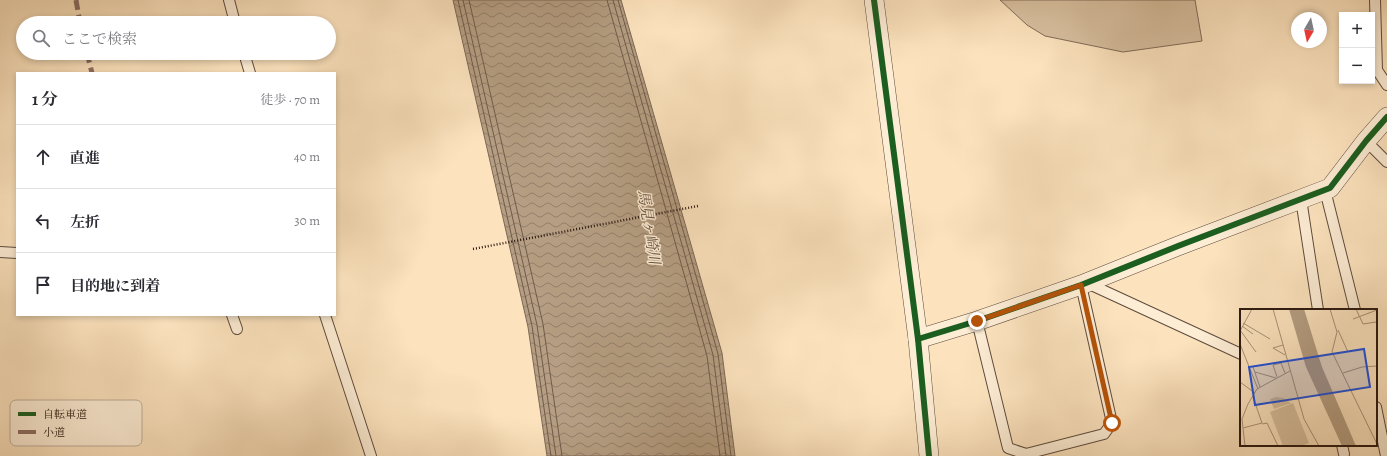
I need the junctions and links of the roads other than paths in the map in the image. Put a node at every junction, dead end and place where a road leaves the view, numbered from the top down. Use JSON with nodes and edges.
{"nodes":[{"id":1,"x":228,"y":0,"type":"edge"},
{"id":2,"x":874,"y":0,"type":"edge"},
{"id":3,"x":1375,"y":0,"type":"edge"},
{"id":4,"x":233,"y":16,"type":"edge"},
{"id":5,"x":246,"y":60,"type":"edge"},
{"id":6,"x":250,"y":72,"type":"edge"},
{"id":7,"x":1387,"y":85,"type":"edge"},
{"id":8,"x":1387,"y":117,"type":"edge"},
{"id":9,"x":1366,"y":141,"type":"junction"},
{"id":10,"x":1387,"y":162,"type":"edge"},
{"id":11,"x":1325,"y":190,"type":"junction"},
{"id":12,"x":1301,"y":200,"type":"junction"},
{"id":13,"x":0,"y":252,"type":"edge"},
{"id":14,"x":16,"y":253,"type":"edge"},
{"id":15,"x":1084,"y":284,"type":"junction"},
{"id":16,"x":1318,"y":309,"type":"edge"},
{"id":17,"x":1354,"y":309,"type":"edge"},
{"id":18,"x":232,"y":316,"type":"edge"},
{"id":19,"x":325,"y":316,"type":"edge"},
{"id":20,"x":977,"y":321,"type":"junction"},
{"id":21,"x":237,"y":329,"type":"dead end"},
{"id":22,"x":918,"y":339,"type":"junction"},
{"id":23,"x":1240,"y":354,"type":"edge"},
{"id":24,"x":1377,"y":412,"type":"edge"},
{"id":25,"x":371,"y":456,"type":"edge"},
{"id":26,"x":929,"y":456,"type":"edge"},
{"id":27,"x":1386,"y":456,"type":"edge"}],
"edges":[{"from":1,"to":4,"type":"lane"},
{"from":2,"to":22,"type":"street"},
{"from":3,"to":7,"type":"lane"},
{"from":5,"to":6,"type":"lane"},
{"from":8,"to":9,"type":"street"},
{"from":9,"to":10,"type":"lane"},
{"from":9,"to":11,"type":"street"},
{"from":11,"to":12,"type":"street"},
{"from":11,"to":17,"type":"lane"},
{"from":12,"to":15,"type":"street"},
{"from":12,"to":16,"type":"lane"},
{"from":13,"to":14,"type":"lane"},
{"from":15,"to":20,"type":"street"},
{"from":15,"to":20,"type":"lane"},
{"from":15,"to":23,"type":"lane"},
{"from":18,"to":21,"type":"lane"},
{"from":19,"to":25,"type":"lane"},
{"from":20,"to":22,"type":"street"},
{"from":22,"to":26,"type":"street"},
{"from":24,"to":27,"type":"lane"}]}
